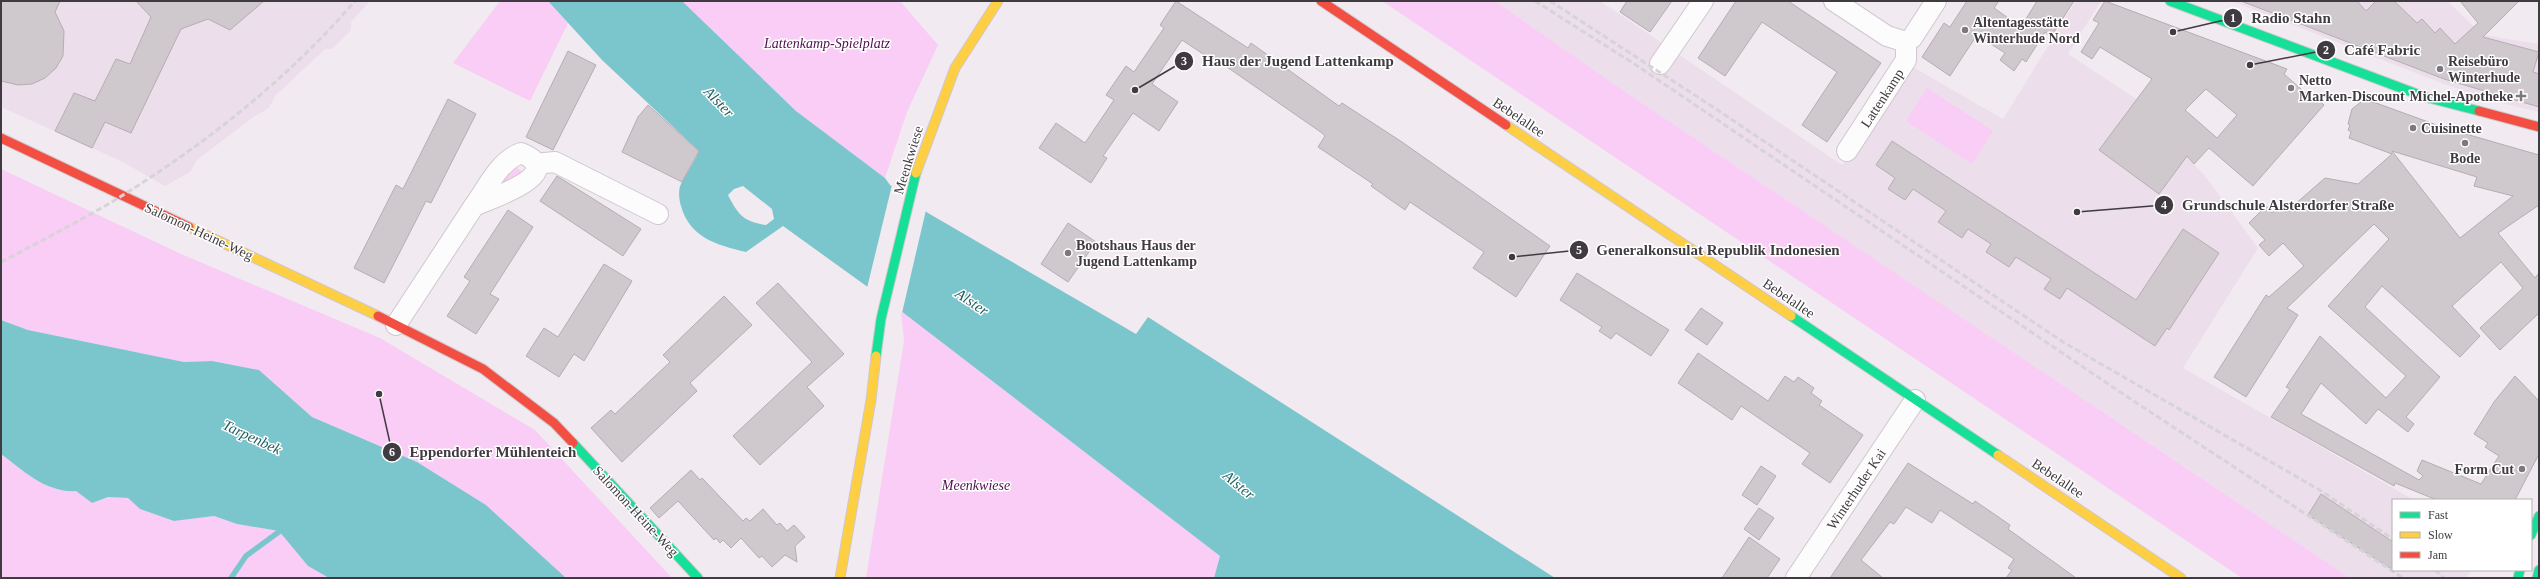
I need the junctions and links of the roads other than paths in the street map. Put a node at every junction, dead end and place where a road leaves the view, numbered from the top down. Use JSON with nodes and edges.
{"nodes":[{"id":1,"x":998,"y":1,"type":"edge"},
{"id":2,"x":1321,"y":1,"type":"edge"},
{"id":3,"x":1703,"y":1,"type":"edge"},
{"id":4,"x":1834,"y":1,"type":"edge"},
{"id":5,"x":1936,"y":1,"type":"edge"},
{"id":6,"x":2170,"y":1,"type":"edge"},
{"id":7,"x":1906,"y":42,"type":"junction"},
{"id":8,"x":1660,"y":64,"type":"dead end"},
{"id":9,"x":2539,"y":127,"type":"edge"},
{"id":10,"x":1,"y":138,"type":"edge"},
{"id":11,"x":1847,"y":151,"type":"dead end"},
{"id":12,"x":535,"y":164,"type":"junction"},
{"id":13,"x":474,"y":206,"type":"junction"},
{"id":14,"x":658,"y":214,"type":"dead end"},
{"id":15,"x":396,"y":325,"type":"junction"},
{"id":16,"x":1915,"y":400,"type":"junction"},
{"id":17,"x":2539,"y":516,"type":"edge"},
{"id":18,"x":2532,"y":533,"type":"edge"},
{"id":19,"x":2539,"y":570,"type":"edge"},
{"id":20,"x":698,"y":578,"type":"edge"},
{"id":21,"x":840,"y":578,"type":"edge"},
{"id":22,"x":1796,"y":578,"type":"edge"},
{"id":23,"x":2181,"y":578,"type":"edge"},
{"id":24,"x":2537,"y":578,"type":"edge"}],
"edges":[{"from":1,"to":21,"type":"street","name":"Meenkwiese"},
{"from":2,"to":16,"type":"street","name":"Bebelallee"},
{"from":3,"to":8,"type":"street"},
{"from":4,"to":7,"type":"street"},
{"from":5,"to":7,"type":"street"},
{"from":6,"to":9,"type":"street"},
{"from":7,"to":11,"type":"street","name":"Lattenkamp"},
{"from":10,"to":15,"type":"street","name":"Salomon-Heine-Weg"},
{"from":12,"to":13,"type":"street"},
{"from":12,"to":13,"type":"street"},
{"from":12,"to":14,"type":"street"},
{"from":13,"to":15,"type":"street"},
{"from":15,"to":20,"type":"street","name":"Salomon-Heine-Weg"},
{"from":16,"to":22,"type":"street","name":"Winterhuder Kai"},
{"from":16,"to":23,"type":"street","name":"Bebelallee"},
{"from":17,"to":18,"type":"street"},
{"from":19,"to":24,"type":"street"}]}
